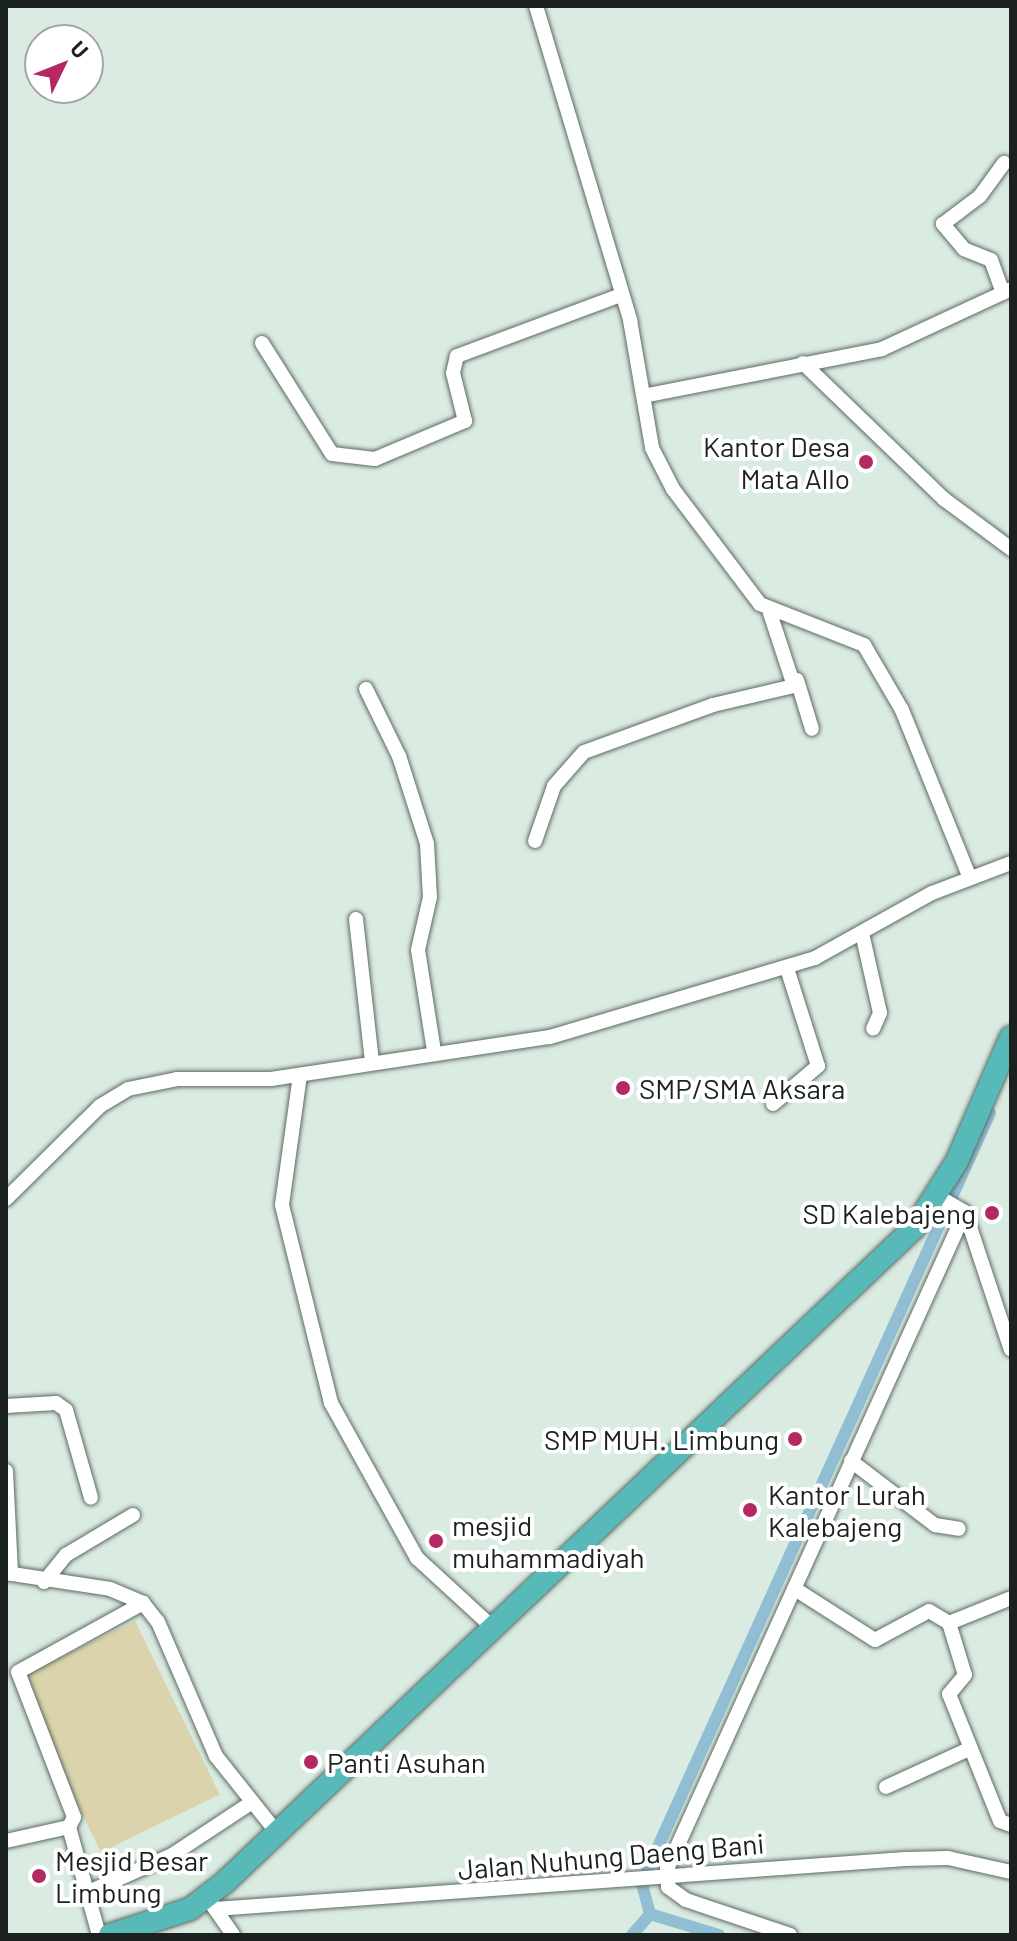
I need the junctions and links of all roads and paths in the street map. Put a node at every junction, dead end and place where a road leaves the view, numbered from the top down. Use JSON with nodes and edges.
{"nodes":[{"id":1,"x":536,"y":6,"type":"edge"},
{"id":2,"x":1004,"y":163,"type":"dead end"},
{"id":3,"x":1007,"y":291,"type":"edge"},
{"id":4,"x":621,"y":295,"type":"junction"},
{"id":5,"x":262,"y":343,"type":"dead end"},
{"id":6,"x":803,"y":363,"type":"junction"},
{"id":7,"x":648,"y":395,"type":"junction"},
{"id":8,"x":1011,"y":549,"type":"edge"},
{"id":9,"x":770,"y":613,"type":"junction"},
{"id":10,"x":797,"y":680,"type":"junction"},
{"id":11,"x":366,"y":689,"type":"dead end"},
{"id":12,"x":812,"y":729,"type":"dead end"},
{"id":13,"x":535,"y":841,"type":"dead end"},
{"id":14,"x":1011,"y":863,"type":"edge"},
{"id":15,"x":969,"y":876,"type":"junction"},
{"id":16,"x":356,"y":919,"type":"dead end"},
{"id":17,"x":862,"y":933,"type":"junction"},
{"id":18,"x":787,"y":968,"type":"junction"},
{"id":19,"x":873,"y":1029,"type":"dead end"},
{"id":20,"x":1011,"y":1037,"type":"edge"},
{"id":21,"x":434,"y":1051,"type":"junction"},
{"id":22,"x":372,"y":1062,"type":"junction"},
{"id":23,"x":300,"y":1075,"type":"junction"},
{"id":24,"x":773,"y":1104,"type":"dead end"},
{"id":25,"x":6,"y":1199,"type":"edge"},
{"id":26,"x":954,"y":1205,"type":"junction"},
{"id":27,"x":1011,"y":1350,"type":"edge"},
{"id":28,"x":6,"y":1406,"type":"edge"},
{"id":29,"x":851,"y":1461,"type":"junction"},
{"id":30,"x":6,"y":1471,"type":"edge"},
{"id":31,"x":91,"y":1498,"type":"dead end"},
{"id":32,"x":133,"y":1515,"type":"dead end"},
{"id":33,"x":959,"y":1529,"type":"dead end"},
{"id":34,"x":9,"y":1574,"type":"edge"},
{"id":35,"x":44,"y":1582,"type":"junction"},
{"id":36,"x":795,"y":1589,"type":"junction"},
{"id":37,"x":1011,"y":1598,"type":"edge"},
{"id":38,"x":143,"y":1603,"type":"junction"},
{"id":39,"x":949,"y":1623,"type":"junction"},
{"id":40,"x":493,"y":1628,"type":"junction"},
{"id":41,"x":969,"y":1749,"type":"junction"},
{"id":42,"x":886,"y":1787,"type":"dead end"},
{"id":43,"x":251,"y":1803,"type":"junction"},
{"id":44,"x":1011,"y":1825,"type":"edge"},
{"id":45,"x":69,"y":1827,"type":"junction"},
{"id":46,"x":278,"y":1834,"type":"junction"},
{"id":47,"x":6,"y":1841,"type":"edge"},
{"id":48,"x":1011,"y":1872,"type":"edge"},
{"id":49,"x":660,"y":1880,"type":"junction"},
{"id":50,"x":91,"y":1891,"type":"junction"},
{"id":51,"x":211,"y":1903,"type":"junction"},
{"id":52,"x":99,"y":1935,"type":"edge"},
{"id":53,"x":110,"y":1935,"type":"edge"},
{"id":54,"x":233,"y":1935,"type":"edge"},
{"id":55,"x":790,"y":1935,"type":"edge"}],
"edges":[{"from":1,"to":4,"type":"street"},
{"from":2,"to":3,"type":"street"},
{"from":3,"to":6,"type":"street"},
{"from":4,"to":5,"type":"street"},
{"from":4,"to":7,"type":"street"},
{"from":6,"to":7,"type":"street"},
{"from":6,"to":8,"type":"street"},
{"from":7,"to":9,"type":"street"},
{"from":9,"to":10,"type":"street"},
{"from":9,"to":15,"type":"street"},
{"from":10,"to":12,"type":"street"},
{"from":10,"to":13,"type":"street"},
{"from":11,"to":21,"type":"street"},
{"from":14,"to":15,"type":"street"},
{"from":15,"to":17,"type":"street"},
{"from":16,"to":22,"type":"street"},
{"from":17,"to":18,"type":"street"},
{"from":17,"to":19,"type":"street"},
{"from":18,"to":21,"type":"street"},
{"from":18,"to":24,"type":"street"},
{"from":20,"to":26,"type":"highway"},
{"from":21,"to":22,"type":"street"},
{"from":22,"to":23,"type":"street"},
{"from":23,"to":25,"type":"street"},
{"from":23,"to":40,"type":"street"},
{"from":26,"to":27,"type":"street"},
{"from":26,"to":29,"type":"street"},
{"from":26,"to":40,"type":"highway"},
{"from":28,"to":31,"type":"street"},
{"from":29,"to":33,"type":"street"},
{"from":29,"to":36,"type":"street"},
{"from":30,"to":34,"type":"street"},
{"from":32,"to":35,"type":"street"},
{"from":34,"to":35,"type":"street"},
{"from":35,"to":38,"type":"street"},
{"from":36,"to":39,"type":"street"},
{"from":36,"to":49,"type":"street"},
{"from":37,"to":39,"type":"street"},
{"from":38,"to":43,"type":"street"},
{"from":38,"to":45,"type":"street"},
{"from":39,"to":41,"type":"street"},
{"from":40,"to":46,"type":"highway"},
{"from":41,"to":42,"type":"street"},
{"from":41,"to":44,"type":"street"},
{"from":43,"to":46,"type":"street"},
{"from":43,"to":50,"type":"street"},
{"from":45,"to":47,"type":"street"},
{"from":45,"to":50,"type":"street"},
{"from":46,"to":51,"type":"highway"},
{"from":48,"to":49,"type":"street","name":"Jalan Nuhung Daeng Bani"},
{"from":49,"to":51,"type":"street","name":"Jalan Nuhung Daeng Bani"},
{"from":49,"to":55,"type":"street"},
{"from":50,"to":52,"type":"street"},
{"from":51,"to":53,"type":"highway"},
{"from":51,"to":54,"type":"street"}]}
